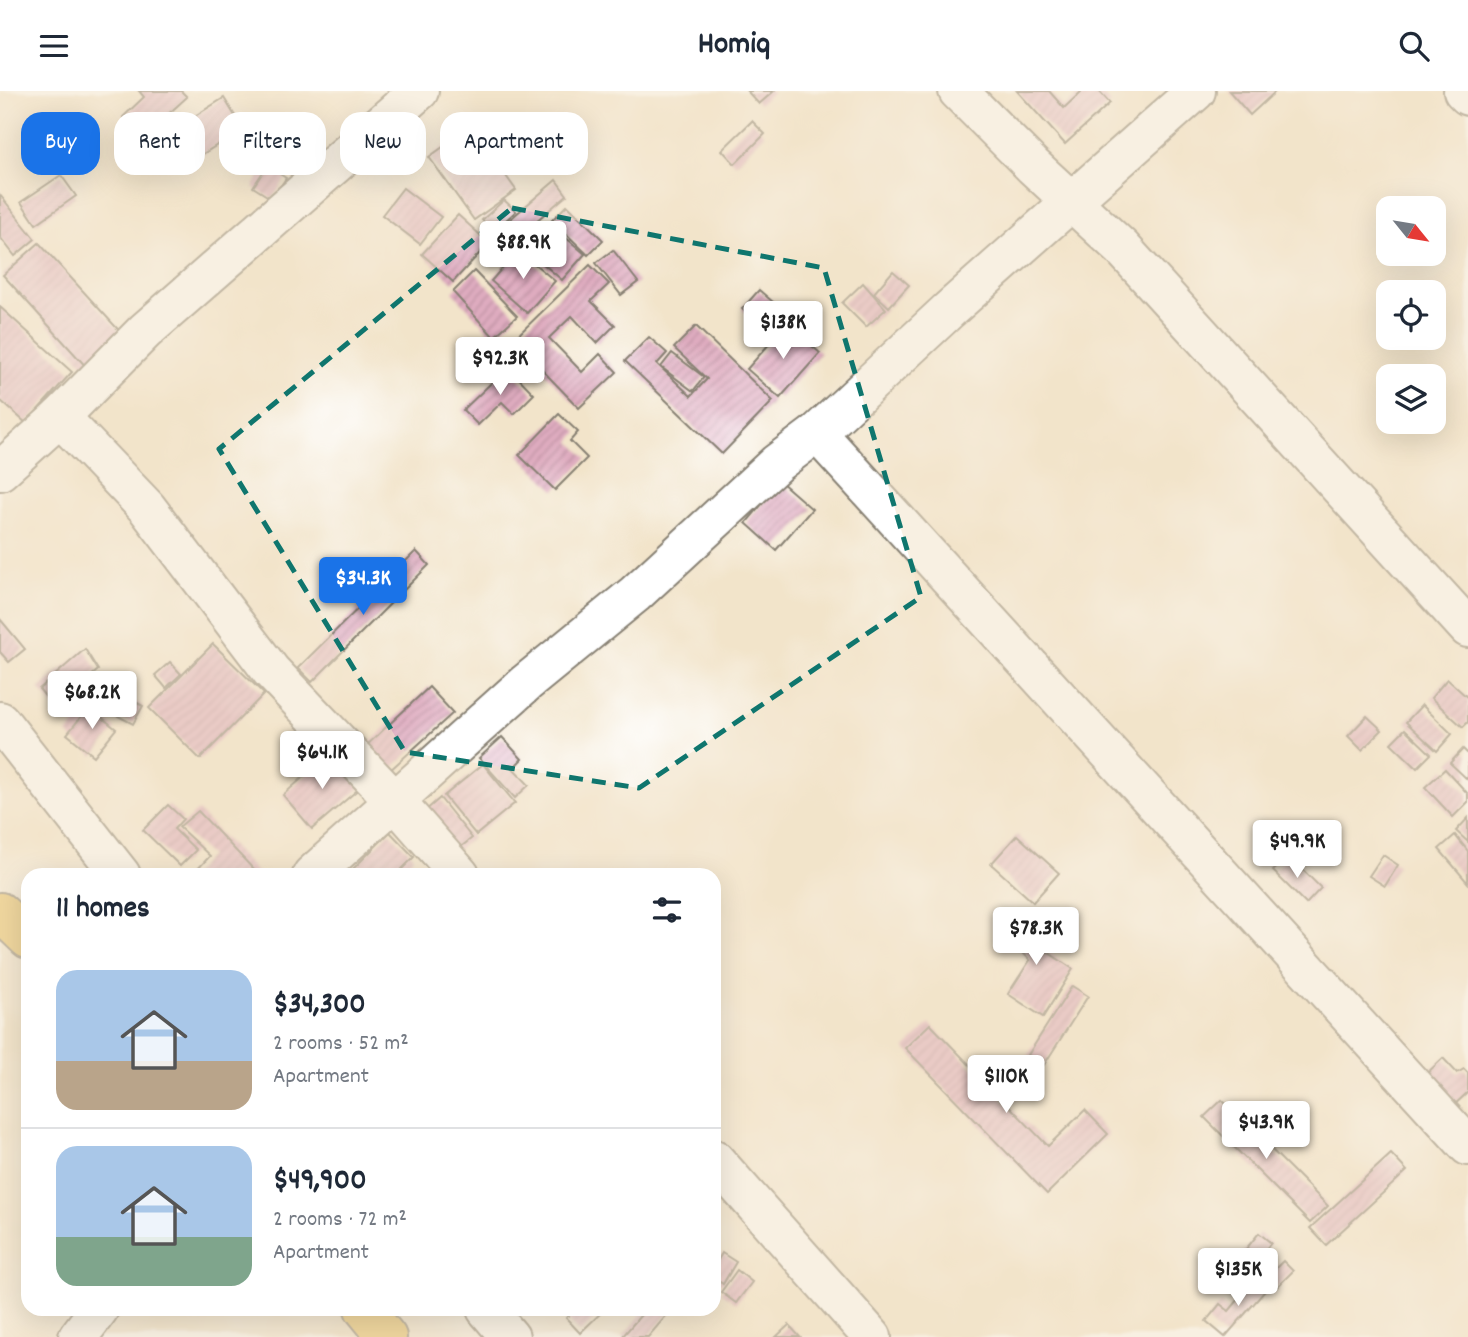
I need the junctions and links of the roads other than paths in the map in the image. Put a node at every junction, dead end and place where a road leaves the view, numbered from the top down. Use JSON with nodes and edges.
{"nodes":[{"id":1,"x":419,"y":91,"type":"edge"},
{"id":2,"x":958,"y":91,"type":"edge"},
{"id":3,"x":1196,"y":91,"type":"edge"},
{"id":4,"x":1463,"y":91,"type":"edge"},
{"id":5,"x":1468,"y":96,"type":"edge"},
{"id":6,"x":1072,"y":201,"type":"junction"},
{"id":7,"x":60,"y":418,"type":"junction"},
{"id":8,"x":817,"y":433,"type":"junction"},
{"id":9,"x":0,"y":471,"type":"edge"},
{"id":10,"x":1468,"y":628,"type":"edge"},
{"id":11,"x":0,"y":721,"type":"edge"},
{"id":12,"x":394,"y":800,"type":"junction"},
{"id":13,"x":116,"y":868,"type":"edge"},
{"id":14,"x":320,"y":868,"type":"edge"},
{"id":15,"x":454,"y":868,"type":"edge"},
{"id":16,"x":0,"y":912,"type":"edge"},
{"id":17,"x":21,"y":932,"type":"edge"},
{"id":18,"x":1468,"y":1146,"type":"edge"},
{"id":19,"x":721,"y":1167,"type":"edge"},
{"id":20,"x":370,"y":1316,"type":"edge"},
{"id":21,"x":492,"y":1316,"type":"edge"},
{"id":22,"x":387,"y":1337,"type":"edge"},
{"id":23,"x":510,"y":1337,"type":"edge"},
{"id":24,"x":873,"y":1337,"type":"edge"}],
"edges":[{"from":1,"to":7,"type":"street"},
{"from":2,"to":6,"type":"street"},
{"from":3,"to":6,"type":"street"},
{"from":4,"to":5,"type":"street"},
{"from":6,"to":8,"type":"street"},
{"from":6,"to":10,"type":"street"},
{"from":7,"to":9,"type":"street"},
{"from":7,"to":12,"type":"street"},
{"from":8,"to":12,"type":"street"},
{"from":8,"to":18,"type":"street"},
{"from":11,"to":13,"type":"street"},
{"from":12,"to":14,"type":"street"},
{"from":12,"to":15,"type":"street"},
{"from":16,"to":17,"type":"highway"},
{"from":19,"to":24,"type":"street"},
{"from":20,"to":22,"type":"highway"},
{"from":21,"to":23,"type":"street"}]}
